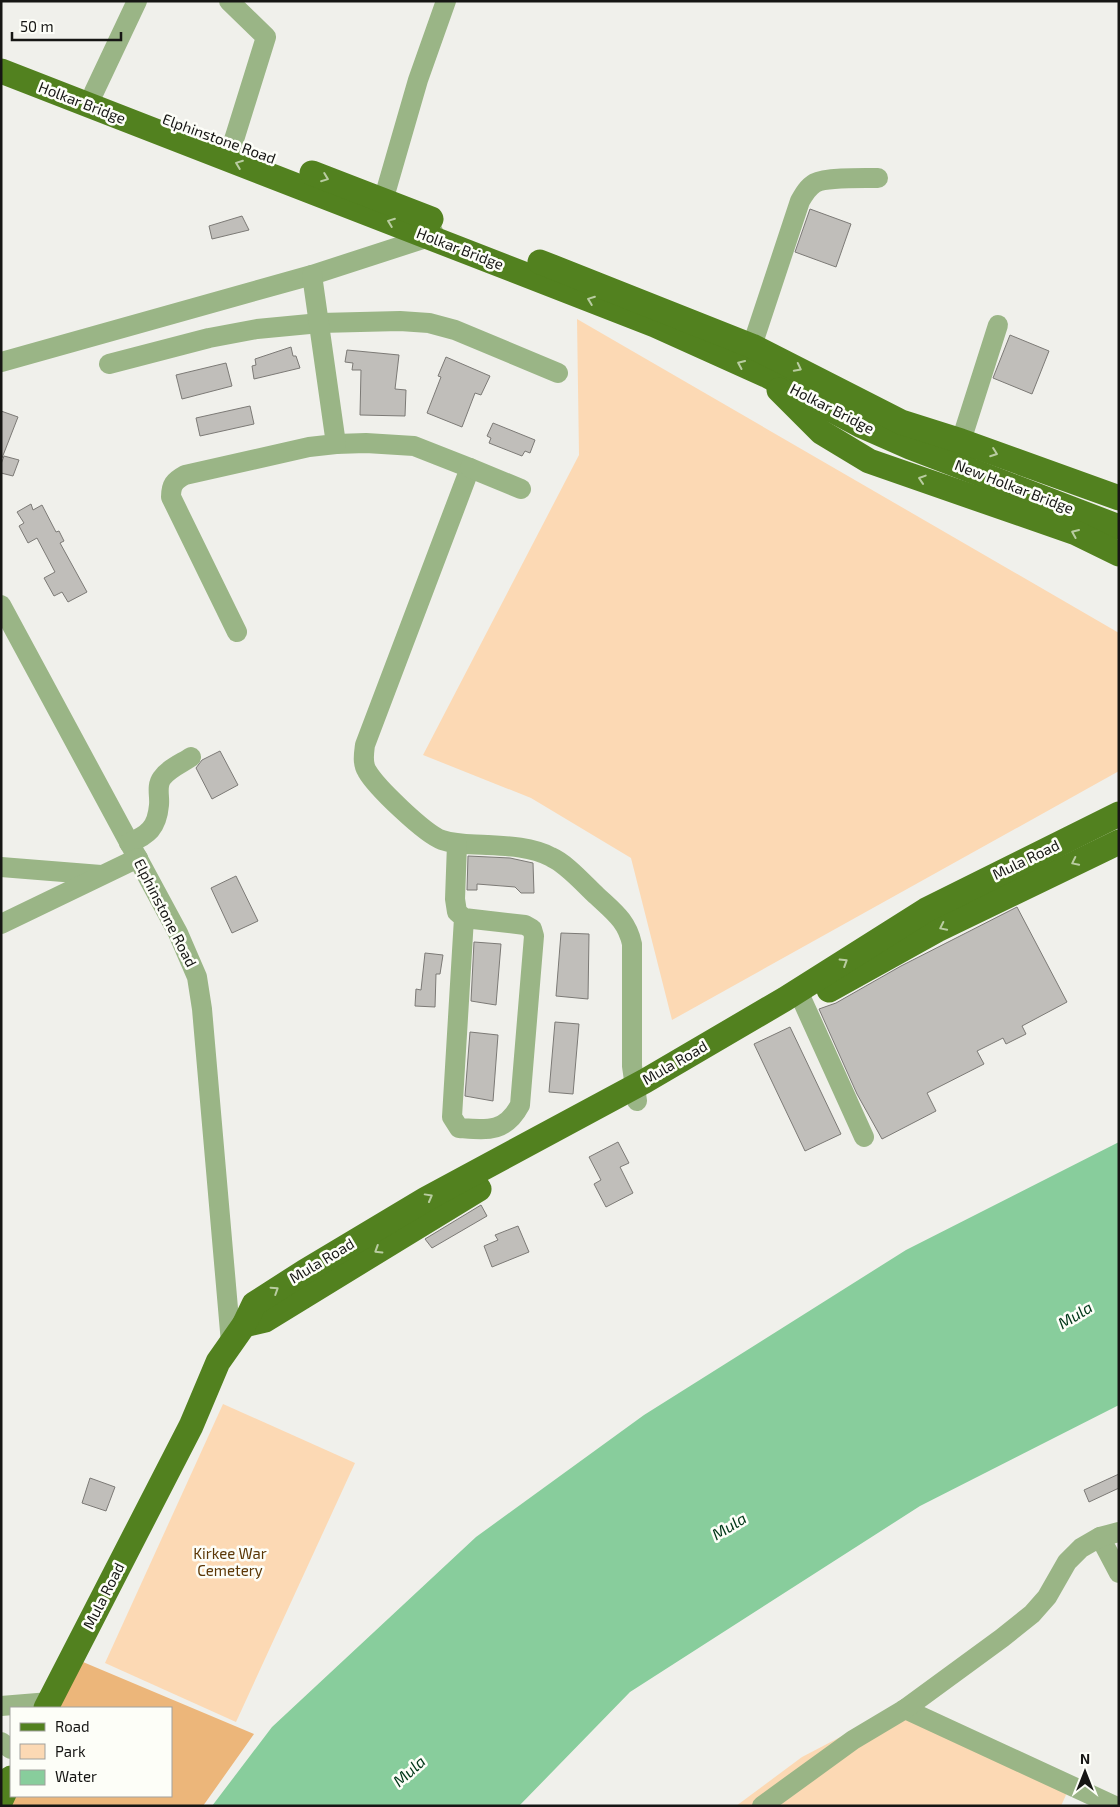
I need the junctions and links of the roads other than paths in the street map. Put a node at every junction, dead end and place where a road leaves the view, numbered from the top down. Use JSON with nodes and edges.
{"nodes":[{"id":1,"x":136,"y":1,"type":"edge"},
{"id":2,"x":229,"y":1,"type":"edge"},
{"id":3,"x":446,"y":1,"type":"edge"},
{"id":4,"x":1,"y":55,"type":"edge"},
{"id":5,"x":1,"y":71,"type":"edge"},
{"id":6,"x":94,"y":92,"type":"junction"},
{"id":7,"x":232,"y":143,"type":"junction"},
{"id":8,"x":878,"y":178,"type":"dead end"},
{"id":9,"x":383,"y":200,"type":"junction"},
{"id":10,"x":434,"y":230,"type":"junction"},
{"id":11,"x":312,"y":275,"type":"junction"},
{"id":12,"x":320,"y":324,"type":"junction"},
{"id":13,"x":998,"y":325,"type":"dead end"},
{"id":14,"x":752,"y":346,"type":"junction"},
{"id":15,"x":1,"y":362,"type":"edge"},
{"id":16,"x":109,"y":364,"type":"dead end"},
{"id":17,"x":558,"y":373,"type":"dead end"},
{"id":18,"x":766,"y":375,"type":"junction"},
{"id":19,"x":961,"y":441,"type":"junction"},
{"id":20,"x":336,"y":444,"type":"junction"},
{"id":21,"x":910,"y":447,"type":"joint"},
{"id":22,"x":470,"y":468,"type":"junction"},
{"id":23,"x":521,"y":489,"type":"dead end"},
{"id":24,"x":1119,"y":498,"type":"edge"},
{"id":25,"x":1119,"y":527,"type":"edge"},
{"id":26,"x":1119,"y":554,"type":"edge"},
{"id":27,"x":1,"y":605,"type":"edge"},
{"id":28,"x":237,"y":632,"type":"dead end"},
{"id":29,"x":191,"y":757,"type":"dead end"},
{"id":30,"x":1119,"y":814,"type":"edge"},
{"id":31,"x":1119,"y":842,"type":"edge"},
{"id":32,"x":457,"y":844,"type":"junction"},
{"id":33,"x":134,"y":851,"type":"junction"},
{"id":34,"x":1,"y":867,"type":"edge"},
{"id":35,"x":103,"y":875,"type":"junction"},
{"id":36,"x":464,"y":918,"type":"junction"},
{"id":37,"x":1,"y":924,"type":"edge"},
{"id":38,"x":903,"y":941,"type":"junction"},
{"id":39,"x":801,"y":998,"type":"junction"},
{"id":40,"x":636,"y":1094,"type":"junction"},
{"id":41,"x":864,"y":1137,"type":"dead end"},
{"id":42,"x":238,"y":1334,"type":"junction"},
{"id":43,"x":1110,"y":1535,"type":"edge"},
{"id":44,"x":1119,"y":1573,"type":"edge"},
{"id":45,"x":48,"y":1705,"type":"edge"},
{"id":46,"x":1,"y":1706,"type":"edge"},
{"id":47,"x":905,"y":1709,"type":"junction"},
{"id":48,"x":10,"y":1780,"type":"edge"},
{"id":49,"x":1,"y":1800,"type":"edge"},
{"id":50,"x":762,"y":1806,"type":"edge"},
{"id":51,"x":1115,"y":1806,"type":"edge"}],
"edges":[{"from":1,"to":6,"type":"street"},
{"from":2,"to":7,"type":"street"},
{"from":3,"to":9,"type":"street"},
{"from":4,"to":6,"type":"main road","name":"Elphinstone Road"},
{"from":10,"to":5,"type":"main road","name":"Holkar Bridge","one_way":true},
{"from":6,"to":7,"type":"main road","name":"Elphinstone Road"},
{"from":7,"to":9,"type":"main road","name":"Elphinstone Road","one_way":true},
{"from":8,"to":14,"type":"street"},
{"from":9,"to":10,"type":"main road","name":"Elphinstone Road"},
{"from":10,"to":11,"type":"street"},
{"from":10,"to":14,"type":"main road"},
{"from":18,"to":10,"type":"main road","name":"Holkar Bridge","one_way":true},
{"from":11,"to":12,"type":"street"},
{"from":11,"to":15,"type":"street"},
{"from":12,"to":16,"type":"street"},
{"from":12,"to":17,"type":"street"},
{"from":12,"to":20,"type":"street"},
{"from":13,"to":19,"type":"street"},
{"from":14,"to":19,"type":"main road","one_way":true},
{"from":18,"to":21,"type":"main road","name":"Holkar Bridge"},
{"from":26,"to":18,"type":"main road","one_way":true},
{"from":19,"to":24,"type":"main road","one_way":true},
{"from":20,"to":22,"type":"street"},
{"from":20,"to":28,"type":"street"},
{"from":21,"to":25,"type":"main road","name":"New Holkar Bridge"},
{"from":22,"to":23,"type":"street"},
{"from":22,"to":32,"type":"street"},
{"from":27,"to":33,"type":"street","name":"Elphinstone Road"},
{"from":29,"to":33,"type":"street"},
{"from":30,"to":38,"type":"main road","name":"Mula Road"},
{"from":31,"to":38,"type":"main road","one_way":true},
{"from":32,"to":36,"type":"street"},
{"from":32,"to":40,"type":"street"},
{"from":33,"to":35,"type":"street"},
{"from":33,"to":42,"type":"street","name":"Elphinstone Road"},
{"from":34,"to":35,"type":"street"},
{"from":35,"to":37,"type":"street"},
{"from":36,"to":36,"type":"street"},
{"from":38,"to":39,"type":"main road","name":"Mula Road"},
{"from":39,"to":40,"type":"main road","name":"Mula Road"},
{"from":39,"to":41,"type":"street"},
{"from":40,"to":42,"type":"main road","name":"Mula Road"},
{"from":42,"to":45,"type":"main road","name":"Mula Road"},
{"from":43,"to":44,"type":"street"},
{"from":43,"to":47,"type":"street"},
{"from":45,"to":46,"type":"street"},
{"from":47,"to":50,"type":"street"},
{"from":47,"to":51,"type":"street"},
{"from":48,"to":49,"type":"main road"}]}
